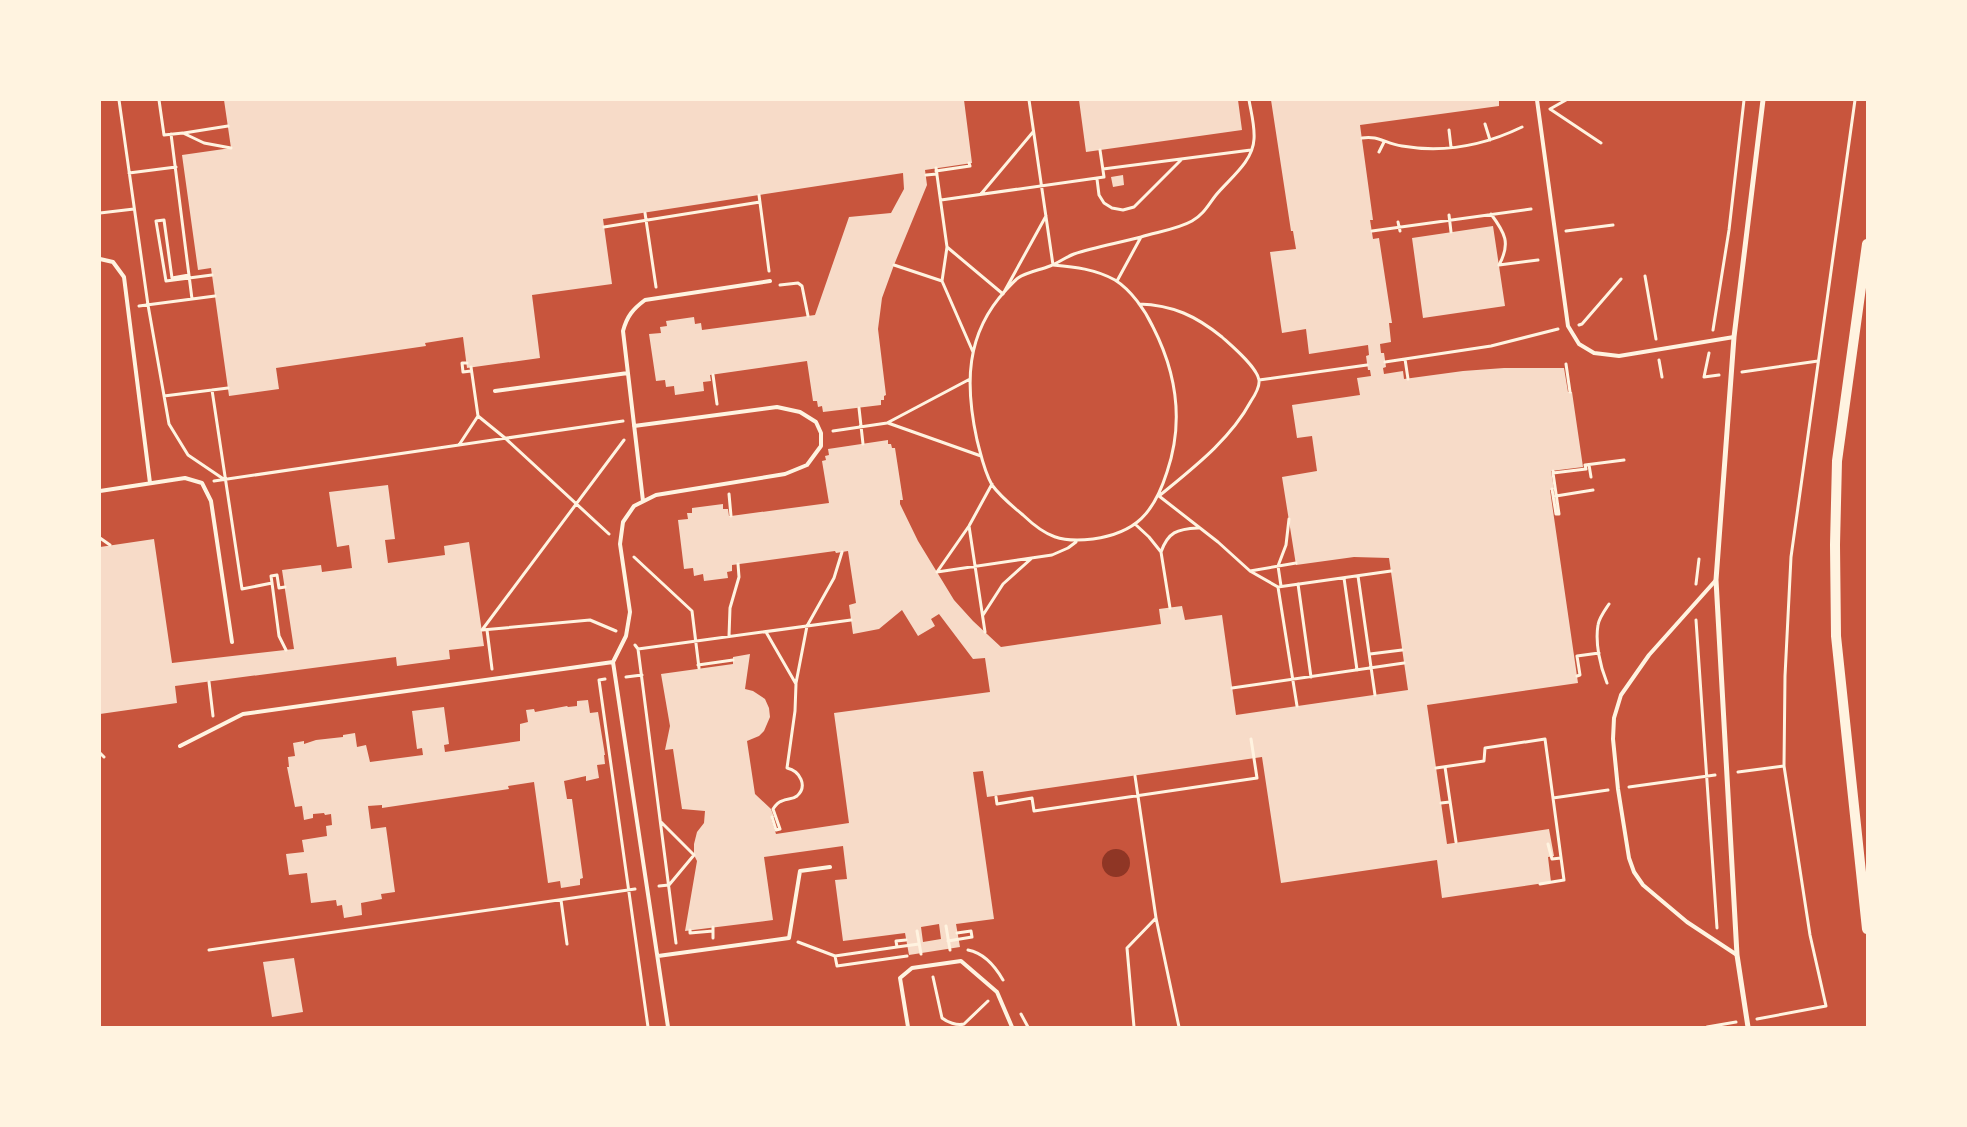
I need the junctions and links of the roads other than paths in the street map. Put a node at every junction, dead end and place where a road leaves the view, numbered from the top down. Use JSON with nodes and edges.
{"nodes":[{"id":1,"x":1537,"y":100,"type":"edge"},
{"id":2,"x":1763,"y":100,"type":"edge"},
{"id":3,"x":1867,"y":244,"type":"edge"},
{"id":4,"x":100,"y":259,"type":"edge"},
{"id":5,"x":770,"y":281,"type":"road end"},
{"id":6,"x":1734,"y":338,"type":"junction"},
{"id":7,"x":628,"y":373,"type":"junction"},
{"id":8,"x":495,"y":391,"type":"dead end"},
{"id":9,"x":634,"y":426,"type":"junction"},
{"id":10,"x":150,"y":483,"type":"junction"},
{"id":11,"x":100,"y":491,"type":"edge"},
{"id":12,"x":643,"y":501,"type":"junction"},
{"id":13,"x":1716,"y":580,"type":"junction"},
{"id":14,"x":232,"y":642,"type":"dead end"},
{"id":15,"x":614,"y":662,"type":"junction"},
{"id":16,"x":180,"y":746,"type":"dead end"},
{"id":17,"x":830,"y":867,"type":"dead end"},
{"id":18,"x":1867,"y":930,"type":"edge"},
{"id":19,"x":1737,"y":955,"type":"junction"},
{"id":20,"x":658,"y":956,"type":"junction"},
{"id":21,"x":668,"y":1027,"type":"edge"},
{"id":22,"x":908,"y":1027,"type":"edge"},
{"id":23,"x":1012,"y":1027,"type":"edge"},
{"id":24,"x":1748,"y":1027,"type":"edge"}],
"edges":[{"from":1,"to":6,"type":"lane"},
{"from":2,"to":6,"type":"street"},
{"from":3,"to":18,"type":"main road"},
{"from":4,"to":10,"type":"lane"},
{"from":5,"to":7,"type":"lane"},
{"from":6,"to":13,"type":"street"},
{"from":7,"to":8,"type":"lane"},
{"from":7,"to":9,"type":"lane"},
{"from":9,"to":12,"type":"lane"},
{"from":9,"to":12,"type":"lane"},
{"from":10,"to":11,"type":"lane"},
{"from":10,"to":14,"type":"lane"},
{"from":12,"to":15,"type":"lane"},
{"from":13,"to":19,"type":"street"},
{"from":13,"to":19,"type":"lane"},
{"from":15,"to":16,"type":"lane"},
{"from":15,"to":20,"type":"lane"},
{"from":17,"to":20,"type":"lane"},
{"from":19,"to":24,"type":"street"},
{"from":20,"to":21,"type":"lane"},
{"from":22,"to":23,"type":"lane"}]}
